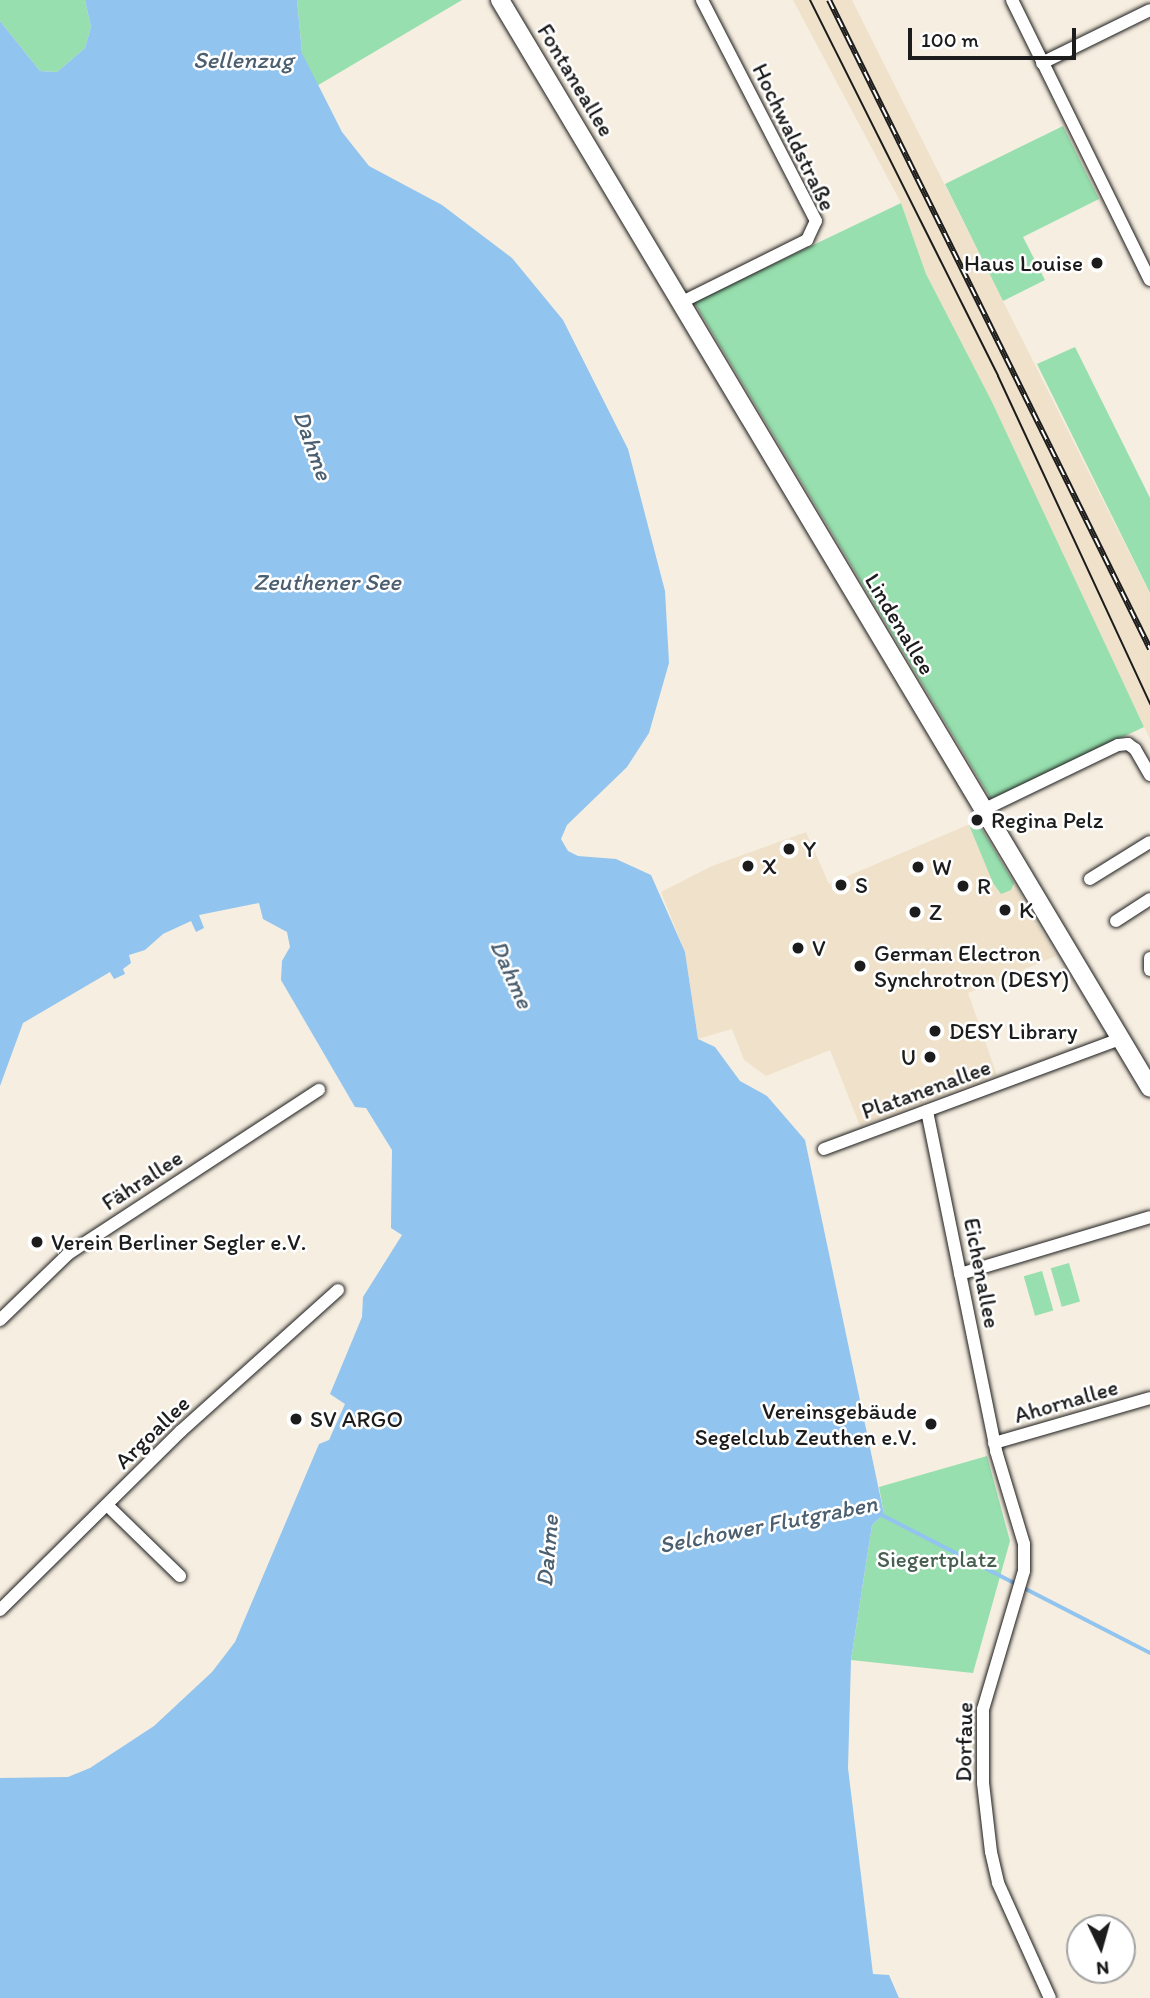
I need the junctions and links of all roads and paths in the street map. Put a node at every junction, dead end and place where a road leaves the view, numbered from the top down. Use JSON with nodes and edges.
{"nodes":[{"id":1,"x":500,"y":0,"type":"edge"},
{"id":2,"x":702,"y":0,"type":"edge"},
{"id":3,"x":1012,"y":0,"type":"edge"},
{"id":4,"x":1150,"y":10,"type":"edge"},
{"id":5,"x":1042,"y":63,"type":"junction"},
{"id":6,"x":609,"y":185,"type":"joint"},
{"id":7,"x":1150,"y":280,"type":"edge"},
{"id":8,"x":680,"y":303,"type":"junction"},
{"id":9,"x":1150,"y":775,"type":"edge"},
{"id":10,"x":983,"y":810,"type":"junction"},
{"id":11,"x":1150,"y":842,"type":"edge"},
{"id":12,"x":1090,"y":878,"type":"dead end"},
{"id":13,"x":1150,"y":900,"type":"edge"},
{"id":14,"x":1116,"y":921,"type":"dead end"},
{"id":15,"x":1150,"y":958,"type":"edge"},
{"id":16,"x":1150,"y":970,"type":"edge"},
{"id":17,"x":1120,"y":1039,"type":"junction"},
{"id":18,"x":1150,"y":1088,"type":"edge"},
{"id":19,"x":319,"y":1090,"type":"dead end"},
{"id":20,"x":927,"y":1111,"type":"junction"},
{"id":21,"x":824,"y":1149,"type":"dead end"},
{"id":22,"x":1150,"y":1217,"type":"edge"},
{"id":23,"x":960,"y":1274,"type":"junction"},
{"id":24,"x":338,"y":1290,"type":"dead end"},
{"id":25,"x":0,"y":1320,"type":"edge"},
{"id":26,"x":1150,"y":1398,"type":"edge"},
{"id":27,"x":994,"y":1443,"type":"junction"},
{"id":28,"x":107,"y":1505,"type":"junction"},
{"id":29,"x":180,"y":1576,"type":"dead end"},
{"id":30,"x":0,"y":1610,"type":"edge"},
{"id":31,"x":1050,"y":1998,"type":"edge"}],
"edges":[{"from":1,"to":6,"type":"main road","name":"Fontaneallee"},
{"from":2,"to":8,"type":"street","name":"Hochwaldstraße"},
{"from":3,"to":5,"type":"street"},
{"from":4,"to":5,"type":"street"},
{"from":5,"to":7,"type":"street"},
{"from":6,"to":8,"type":"main road","name":"Lindenallee"},
{"from":8,"to":10,"type":"main road","name":"Lindenallee"},
{"from":9,"to":10,"type":"street"},
{"from":10,"to":17,"type":"main road","name":"Lindenallee"},
{"from":11,"to":12,"type":"street"},
{"from":13,"to":14,"type":"street"},
{"from":15,"to":16,"type":"street"},
{"from":17,"to":18,"type":"main road","name":"Lindenallee"},
{"from":17,"to":20,"type":"street","name":"Platanenallee"},
{"from":19,"to":25,"type":"street","name":"Fährallee"},
{"from":20,"to":21,"type":"street","name":"Platanenallee"},
{"from":20,"to":23,"type":"street","name":"Eichenallee"},
{"from":22,"to":23,"type":"street"},
{"from":23,"to":27,"type":"street","name":"Eichenallee"},
{"from":24,"to":28,"type":"street","name":"Argoallee"},
{"from":26,"to":27,"type":"street","name":"Ahornallee"},
{"from":27,"to":31,"type":"street","name":"Dorfaue"},
{"from":28,"to":29,"type":"street"},
{"from":28,"to":30,"type":"street","name":"Argoallee"}]}
